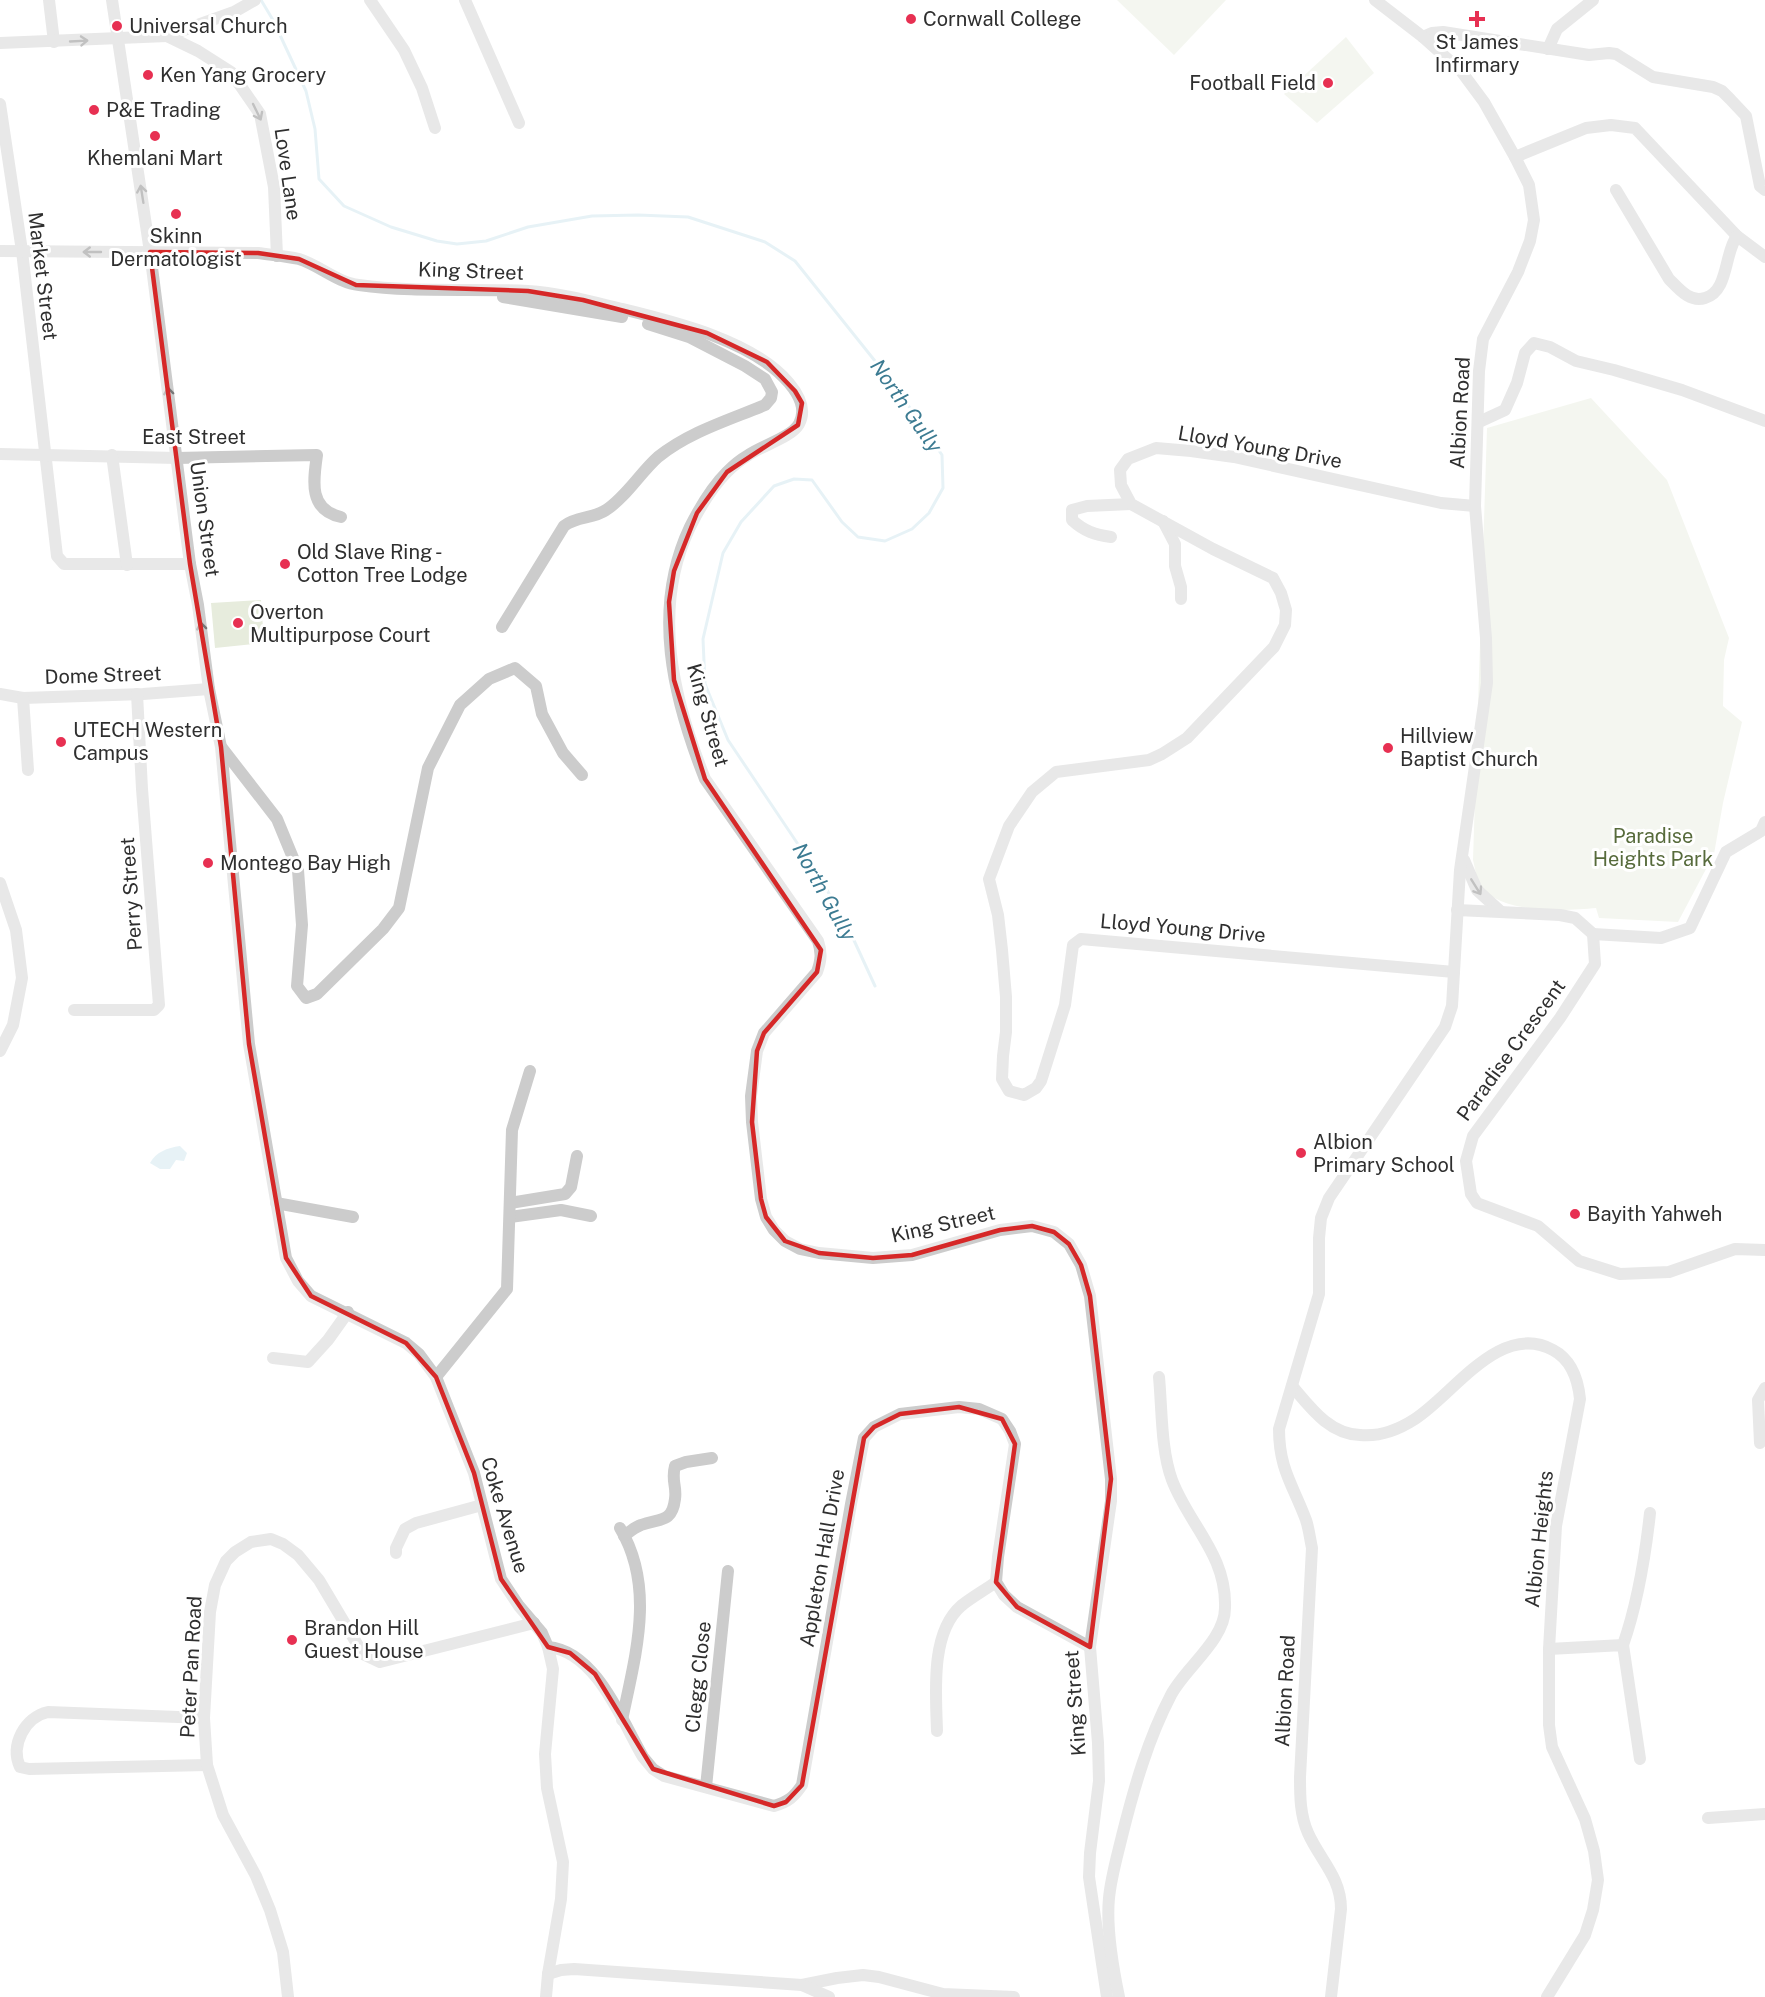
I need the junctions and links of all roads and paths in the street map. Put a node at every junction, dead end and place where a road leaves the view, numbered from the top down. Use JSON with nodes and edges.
{"nodes":[{"id":1,"x":49,"y":0,"type":"edge"},
{"id":2,"x":112,"y":0,"type":"edge"},
{"id":3,"x":228,"y":0,"type":"edge"},
{"id":4,"x":255,"y":0,"type":"edge"},
{"id":5,"x":370,"y":0,"type":"edge"},
{"id":6,"x":465,"y":0,"type":"edge"},
{"id":7,"x":1375,"y":0,"type":"edge"},
{"id":8,"x":1593,"y":0,"type":"edge"},
{"id":9,"x":234,"y":12,"type":"junction"},
{"id":10,"x":167,"y":36,"type":"junction"},
{"id":11,"x":1423,"y":37,"type":"junction"},
{"id":12,"x":118,"y":39,"type":"junction"},
{"id":13,"x":54,"y":42,"type":"junction"},
{"id":14,"x":0,"y":43,"type":"edge"},
{"id":15,"x":1548,"y":49,"type":"junction"},
{"id":16,"x":0,"y":104,"type":"edge"},
{"id":17,"x":519,"y":123,"type":"dead end"},
{"id":18,"x":435,"y":128,"type":"dead end"},
{"id":19,"x":1515,"y":157,"type":"junction"},
{"id":20,"x":1616,"y":190,"type":"dead end"},
{"id":21,"x":1765,"y":190,"type":"edge"},
{"id":22,"x":1737,"y":237,"type":"junction"},
{"id":23,"x":0,"y":251,"type":"edge"},
{"id":24,"x":22,"y":251,"type":"junction"},
{"id":25,"x":150,"y":252,"type":"junction"},
{"id":26,"x":277,"y":256,"type":"junction"},
{"id":27,"x":1765,"y":257,"type":"edge"},
{"id":28,"x":466,"y":291,"type":"junction"},
{"id":29,"x":1765,"y":421,"type":"edge"},
{"id":30,"x":1479,"y":422,"type":"junction"},
{"id":31,"x":0,"y":454,"type":"edge"},
{"id":32,"x":45,"y":455,"type":"junction"},
{"id":33,"x":112,"y":455,"type":"junction"},
{"id":34,"x":177,"y":458,"type":"junction"},
{"id":35,"x":1131,"y":504,"type":"junction"},
{"id":36,"x":1475,"y":506,"type":"junction"},
{"id":37,"x":341,"y":517,"type":"dead end"},
{"id":38,"x":1163,"y":520,"type":"junction"},
{"id":39,"x":1111,"y":537,"type":"dead end"},
{"id":40,"x":190,"y":564,"type":"junction"},
{"id":41,"x":127,"y":565,"type":"junction"},
{"id":42,"x":1181,"y":599,"type":"dead end"},
{"id":43,"x":502,"y":627,"type":"dead end"},
{"id":44,"x":209,"y":689,"type":"junction"},
{"id":45,"x":0,"y":694,"type":"edge"},
{"id":46,"x":137,"y":694,"type":"junction"},
{"id":47,"x":23,"y":698,"type":"junction"},
{"id":48,"x":221,"y":747,"type":"junction"},
{"id":49,"x":28,"y":770,"type":"dead end"},
{"id":50,"x":582,"y":775,"type":"dead end"},
{"id":51,"x":1765,"y":822,"type":"edge"},
{"id":52,"x":1463,"y":854,"type":"junction"},
{"id":53,"x":0,"y":883,"type":"edge"},
{"id":54,"x":1457,"y":910,"type":"junction"},
{"id":55,"x":1500,"y":911,"type":"junction"},
{"id":56,"x":1593,"y":934,"type":"junction"},
{"id":57,"x":1454,"y":972,"type":"junction"},
{"id":58,"x":74,"y":1010,"type":"dead end"},
{"id":59,"x":249,"y":1044,"type":"joint"},
{"id":60,"x":0,"y":1051,"type":"edge"},
{"id":61,"x":530,"y":1071,"type":"dead end"},
{"id":62,"x":577,"y":1156,"type":"dead end"},
{"id":63,"x":276,"y":1203,"type":"junction"},
{"id":64,"x":510,"y":1203,"type":"junction"},
{"id":65,"x":591,"y":1216,"type":"dead end"},
{"id":66,"x":353,"y":1217,"type":"dead end"},
{"id":67,"x":510,"y":1217,"type":"junction"},
{"id":68,"x":1765,"y":1250,"type":"edge"},
{"id":69,"x":348,"y":1312,"type":"junction"},
{"id":70,"x":273,"y":1358,"type":"dead end"},
{"id":71,"x":436,"y":1377,"type":"junction"},
{"id":72,"x":1159,"y":1377,"type":"dead end"},
{"id":73,"x":1292,"y":1386,"type":"junction"},
{"id":74,"x":1765,"y":1388,"type":"edge"},
{"id":75,"x":1760,"y":1443,"type":"dead end"},
{"id":76,"x":712,"y":1458,"type":"dead end"},
{"id":77,"x":482,"y":1505,"type":"junction"},
{"id":78,"x":1650,"y":1514,"type":"dead end"},
{"id":79,"x":396,"y":1553,"type":"dead end"},
{"id":80,"x":728,"y":1571,"type":"dead end"},
{"id":81,"x":996,"y":1582,"type":"junction"},
{"id":82,"x":534,"y":1623,"type":"junction"},
{"id":83,"x":1623,"y":1645,"type":"junction"},
{"id":84,"x":548,"y":1647,"type":"junction"},
{"id":85,"x":1090,"y":1647,"type":"junction"},
{"id":86,"x":1549,"y":1649,"type":"junction"},
{"id":87,"x":204,"y":1718,"type":"junction"},
{"id":88,"x":622,"y":1720,"type":"junction"},
{"id":89,"x":937,"y":1731,"type":"dead end"},
{"id":90,"x":1640,"y":1759,"type":"dead end"},
{"id":91,"x":207,"y":1765,"type":"junction"},
{"id":92,"x":706,"y":1787,"type":"junction"},
{"id":93,"x":1765,"y":1814,"type":"edge"},
{"id":94,"x":1708,"y":1818,"type":"dead end"},
{"id":95,"x":548,"y":1974,"type":"junction"},
{"id":96,"x":802,"y":1985,"type":"junction"},
{"id":97,"x":288,"y":1997,"type":"edge"},
{"id":98,"x":546,"y":1997,"type":"edge"},
{"id":99,"x":829,"y":1997,"type":"edge"},
{"id":100,"x":1014,"y":1997,"type":"edge"},
{"id":101,"x":1107,"y":1997,"type":"edge"},
{"id":102,"x":1119,"y":1997,"type":"edge"},
{"id":103,"x":1331,"y":1997,"type":"edge"},
{"id":104,"x":1547,"y":1997,"type":"edge"}],
"edges":[{"from":1,"to":13,"type":"street"},
{"from":2,"to":12,"type":"street","name":"Union Street"},
{"from":3,"to":9,"type":"street"},
{"from":4,"to":9,"type":"street"},
{"from":5,"to":18,"type":"street"},
{"from":6,"to":17,"type":"street"},
{"from":7,"to":11,"type":"street","name":"Albion Road"},
{"from":8,"to":15,"type":"street"},
{"from":9,"to":10,"type":"street"},
{"from":10,"to":12,"type":"street"},
{"from":10,"to":26,"type":"street","name":"Love Lane","one_way":true},
{"from":11,"to":15,"type":"street"},
{"from":11,"to":19,"type":"street","name":"Albion Road"},
{"from":13,"to":12,"type":"street","one_way":true},
{"from":25,"to":12,"type":"street","name":"Union Street","one_way":true},
{"from":13,"to":14,"type":"street"},
{"from":15,"to":21,"type":"street"},
{"from":16,"to":24,"type":"street","name":"Market Street"},
{"from":19,"to":22,"type":"street"},
{"from":19,"to":30,"type":"street","name":"Albion Road"},
{"from":20,"to":22,"type":"street"},
{"from":22,"to":27,"type":"street"},
{"from":23,"to":24,"type":"street","name":"King Street"},
{"from":25,"to":24,"type":"street","name":"King Street","one_way":true},
{"from":24,"to":32,"type":"street","name":"Market Street"},
{"from":25,"to":26,"type":"street","name":"King Street"},
{"from":34,"to":25,"type":"street","name":"Union Street","one_way":true},
{"from":26,"to":28,"type":"street","name":"King Street"},
{"from":28,"to":43,"type":"street"},
{"from":28,"to":85,"type":"street","name":"King Street"},
{"from":29,"to":30,"type":"street"},
{"from":30,"to":36,"type":"street","name":"Albion Road"},
{"from":31,"to":32,"type":"street","name":"East Street"},
{"from":32,"to":33,"type":"street","name":"East Street"},
{"from":32,"to":41,"type":"street","name":"Market Street"},
{"from":33,"to":34,"type":"street","name":"East Street"},
{"from":33,"to":41,"type":"street"},
{"from":34,"to":37,"type":"street","name":"East Street"},
{"from":34,"to":40,"type":"street","name":"Union Street"},
{"from":35,"to":36,"type":"street","name":"Lloyd Young Drive"},
{"from":35,"to":38,"type":"street","name":"Lloyd Young Drive"},
{"from":35,"to":39,"type":"street"},
{"from":36,"to":52,"type":"street","name":"Albion Road"},
{"from":38,"to":42,"type":"street"},
{"from":38,"to":57,"type":"street","name":"Lloyd Young Drive"},
{"from":40,"to":41,"type":"street"},
{"from":44,"to":40,"type":"street","name":"Union Street","one_way":true},
{"from":44,"to":46,"type":"street","name":"Dome Street"},
{"from":44,"to":48,"type":"street","name":"Union Street"},
{"from":45,"to":47,"type":"street","name":"Dome Street"},
{"from":46,"to":47,"type":"street","name":"Dome Street"},
{"from":46,"to":58,"type":"street","name":"Perry Street"},
{"from":47,"to":49,"type":"street"},
{"from":48,"to":50,"type":"street"},
{"from":48,"to":59,"type":"street","name":"Union Street"},
{"from":51,"to":56,"type":"street"},
{"from":52,"to":54,"type":"street","name":"Albion Road"},
{"from":52,"to":55,"type":"street","one_way":true},
{"from":53,"to":60,"type":"street"},
{"from":54,"to":55,"type":"street"},
{"from":54,"to":57,"type":"street","name":"Albion Road"},
{"from":55,"to":56,"type":"street"},
{"from":56,"to":68,"type":"street","name":"Paradise Crescent"},
{"from":57,"to":73,"type":"street","name":"Albion Road"},
{"from":59,"to":63,"type":"street","name":"Coke Avenue"},
{"from":61,"to":64,"type":"street"},
{"from":62,"to":64,"type":"street"},
{"from":63,"to":66,"type":"street"},
{"from":63,"to":69,"type":"street","name":"Coke Avenue"},
{"from":64,"to":67,"type":"street"},
{"from":65,"to":67,"type":"street"},
{"from":67,"to":71,"type":"street"},
{"from":69,"to":70,"type":"street"},
{"from":69,"to":71,"type":"street","name":"Coke Avenue"},
{"from":71,"to":77,"type":"street","name":"Coke Avenue"},
{"from":72,"to":102,"type":"street"},
{"from":73,"to":86,"type":"street","name":"Albion Heights"},
{"from":73,"to":103,"type":"street","name":"Albion Road"},
{"from":74,"to":75,"type":"street"},
{"from":76,"to":88,"type":"street"},
{"from":77,"to":79,"type":"street"},
{"from":77,"to":82,"type":"street","name":"Coke Avenue"},
{"from":78,"to":83,"type":"street"},
{"from":80,"to":92,"type":"street","name":"Clegg Close"},
{"from":81,"to":85,"type":"street"},
{"from":81,"to":89,"type":"street"},
{"from":81,"to":92,"type":"street","name":"Appleton Hall Drive"},
{"from":82,"to":84,"type":"street","name":"Coke Avenue"},
{"from":82,"to":87,"type":"street","name":"Peter Pan Road"},
{"from":83,"to":86,"type":"street"},
{"from":83,"to":90,"type":"street"},
{"from":84,"to":88,"type":"street","name":"Appleton Hall Drive"},
{"from":84,"to":95,"type":"street","name":"Coke Avenue"},
{"from":85,"to":101,"type":"street","name":"King Street"},
{"from":86,"to":104,"type":"street","name":"Albion Heights"},
{"from":87,"to":91,"type":"street","name":"Peter Pan Road"},
{"from":87,"to":91,"type":"street"},
{"from":88,"to":92,"type":"street","name":"Appleton Hall Drive"},
{"from":91,"to":97,"type":"street","name":"Peter Pan Road"},
{"from":93,"to":94,"type":"street"},
{"from":95,"to":96,"type":"street"},
{"from":95,"to":98,"type":"street","name":"Coke Avenue"},
{"from":96,"to":99,"type":"street"},
{"from":96,"to":100,"type":"street"}]}
